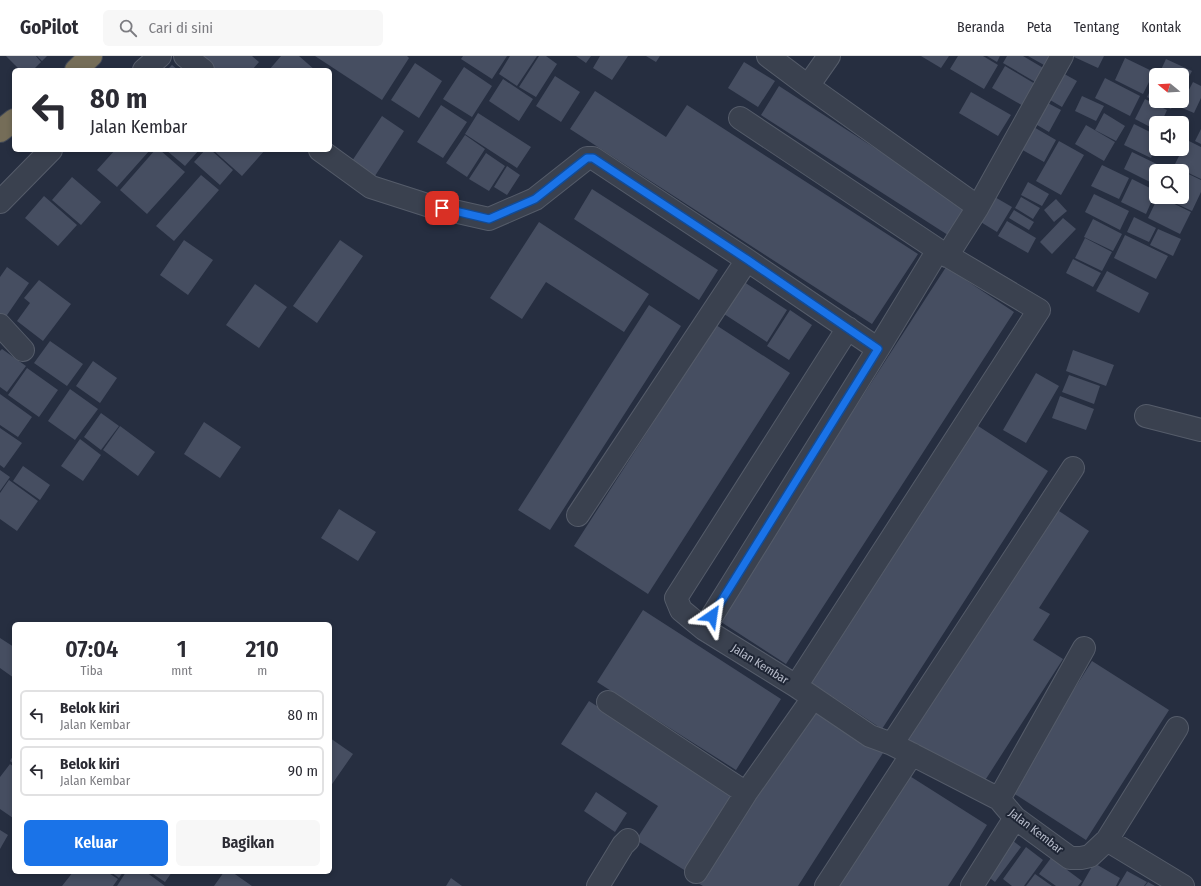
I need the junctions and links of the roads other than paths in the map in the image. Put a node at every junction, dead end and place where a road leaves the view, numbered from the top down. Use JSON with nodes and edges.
{"nodes":[{"id":1,"x":91,"y":56,"type":"edge"},
{"id":2,"x":160,"y":56,"type":"edge"},
{"id":3,"x":185,"y":56,"type":"edge"},
{"id":4,"x":768,"y":56,"type":"edge"},
{"id":5,"x":829,"y":56,"type":"edge"},
{"id":6,"x":1062,"y":56,"type":"edge"},
{"id":7,"x":78,"y":68,"type":"edge"},
{"id":8,"x":146,"y":68,"type":"edge"},
{"id":9,"x":200,"y":68,"type":"edge"},
{"id":10,"x":808,"y":86,"type":"junction"},
{"id":11,"x":740,"y":118,"type":"dead end"},
{"id":12,"x":12,"y":122,"type":"edge"},
{"id":13,"x":0,"y":131,"type":"edge"},
{"id":14,"x":49,"y":152,"type":"edge"},
{"id":15,"x":323,"y":152,"type":"edge"},
{"id":16,"x":0,"y":202,"type":"edge"},
{"id":17,"x":978,"y":206,"type":"junction"},
{"id":18,"x":942,"y":253,"type":"junction"},
{"id":19,"x":748,"y":260,"type":"junction"},
{"id":20,"x":0,"y":326,"type":"edge"},
{"id":21,"x":848,"y":328,"type":"junction"},
{"id":22,"x":878,"y":349,"type":"junction"},
{"id":23,"x":22,"y":350,"type":"dead end"},
{"id":24,"x":1146,"y":416,"type":"dead end"},
{"id":25,"x":1201,"y":430,"type":"edge"},
{"id":26,"x":1073,"y":468,"type":"dead end"},
{"id":27,"x":578,"y":516,"type":"dead end"},
{"id":28,"x":704,"y":629,"type":"junction"},
{"id":29,"x":1084,"y":648,"type":"dead end"},
{"id":30,"x":804,"y":692,"type":"junction"},
{"id":31,"x":608,"y":702,"type":"dead end"},
{"id":32,"x":1177,"y":728,"type":"dead end"},
{"id":33,"x":892,"y":744,"type":"junction"},
{"id":34,"x":912,"y":754,"type":"junction"},
{"id":35,"x":746,"y":793,"type":"junction"},
{"id":36,"x":999,"y":799,"type":"junction"},
{"id":37,"x":1016,"y":818,"type":"junction"},
{"id":38,"x":628,"y":840,"type":"dead end"},
{"id":39,"x":1107,"y":840,"type":"junction"},
{"id":40,"x":696,"y":872,"type":"dead end"},
{"id":41,"x":598,"y":886,"type":"edge"},
{"id":42,"x":826,"y":886,"type":"edge"},
{"id":43,"x":972,"y":886,"type":"edge"},
{"id":44,"x":1183,"y":886,"type":"edge"}],
"edges":[{"from":1,"to":7,"type":"highway"},
{"from":2,"to":8,"type":"street"},
{"from":3,"to":9,"type":"street"},
{"from":4,"to":10,"type":"street"},
{"from":5,"to":10,"type":"street"},
{"from":6,"to":17,"type":"street"},
{"from":10,"to":17,"type":"street"},
{"from":11,"to":18,"type":"street"},
{"from":12,"to":13,"type":"highway"},
{"from":14,"to":16,"type":"street"},
{"from":15,"to":19,"type":"street"},
{"from":17,"to":18,"type":"street"},
{"from":18,"to":22,"type":"street"},
{"from":18,"to":30,"type":"street"},
{"from":19,"to":21,"type":"street"},
{"from":19,"to":27,"type":"street"},
{"from":20,"to":23,"type":"street"},
{"from":21,"to":22,"type":"street"},
{"from":21,"to":28,"type":"street","name":"Jalan Kembar"},
{"from":22,"to":28,"type":"street"},
{"from":24,"to":25,"type":"street"},
{"from":26,"to":33,"type":"street"},
{"from":28,"to":30,"type":"street","name":"Jalan Kembar"},
{"from":29,"to":36,"type":"street"},
{"from":30,"to":33,"type":"street","name":"Jalan Kembar"},
{"from":30,"to":35,"type":"street"},
{"from":31,"to":35,"type":"street"},
{"from":32,"to":39,"type":"street","name":"Jalan Kembar"},
{"from":33,"to":34,"type":"street","name":"Jalan Kembar"},
{"from":34,"to":36,"type":"street","name":"Jalan Kembar"},
{"from":34,"to":42,"type":"street"},
{"from":35,"to":40,"type":"street"},
{"from":36,"to":37,"type":"street","name":"Jalan Kembar"},
{"from":37,"to":39,"type":"street","name":"Jalan Kembar"},
{"from":37,"to":43,"type":"street"},
{"from":38,"to":41,"type":"street"},
{"from":39,"to":44,"type":"street"}]}
